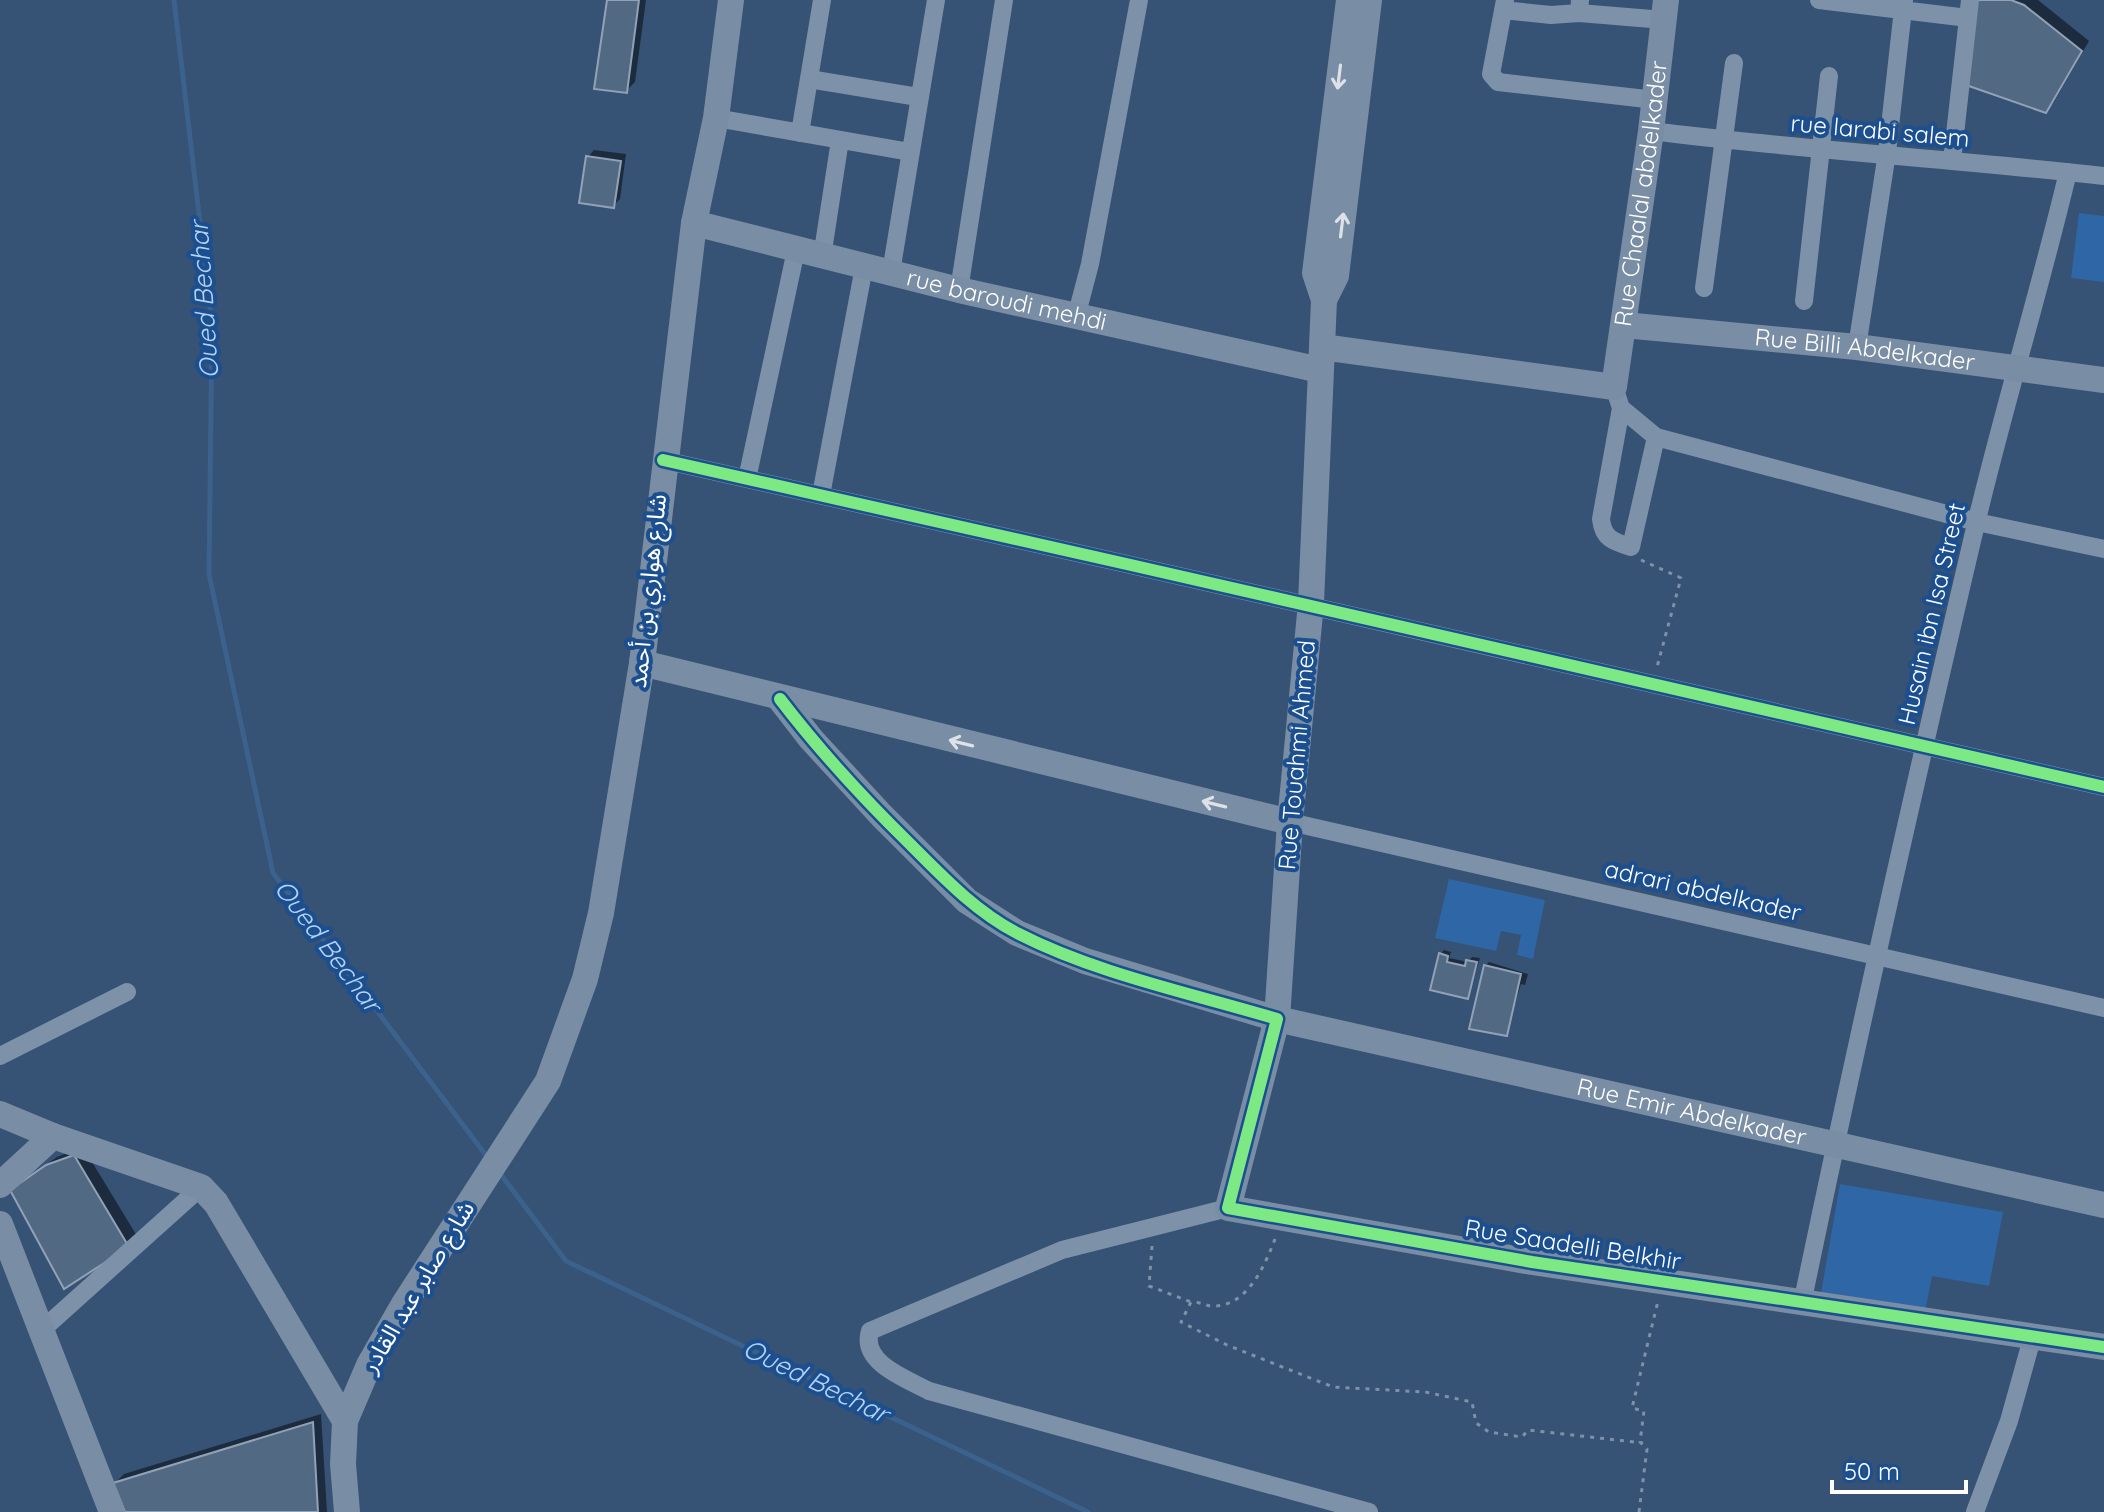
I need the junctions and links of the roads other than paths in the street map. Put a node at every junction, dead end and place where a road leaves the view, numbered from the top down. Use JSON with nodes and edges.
{"nodes":[{"id":1,"x":731,"y":0,"type":"edge"},
{"id":2,"x":822,"y":0,"type":"edge"},
{"id":3,"x":936,"y":0,"type":"edge"},
{"id":4,"x":1004,"y":0,"type":"edge"},
{"id":5,"x":1139,"y":0,"type":"edge"},
{"id":6,"x":1349,"y":0,"type":"edge"},
{"id":7,"x":1369,"y":0,"type":"edge"},
{"id":8,"x":1819,"y":0,"type":"edge"},
{"id":9,"x":1904,"y":4,"type":"edge"},
{"id":10,"x":1504,"y":5,"type":"edge"},
{"id":11,"x":1579,"y":6,"type":"edge"},
{"id":12,"x":1969,"y":9,"type":"edge"},
{"id":13,"x":1665,"y":10,"type":"edge"},
{"id":14,"x":1734,"y":63,"type":"dead end"},
{"id":15,"x":1829,"y":76,"type":"dead end"},
{"id":16,"x":809,"y":79,"type":"junction"},
{"id":17,"x":918,"y":97,"type":"junction"},
{"id":18,"x":1655,"y":100,"type":"junction"},
{"id":19,"x":716,"y":118,"type":"junction"},
{"id":20,"x":1651,"y":131,"type":"junction"},
{"id":21,"x":800,"y":133,"type":"junction"},
{"id":22,"x":840,"y":140,"type":"junction"},
{"id":23,"x":1723,"y":140,"type":"junction"},
{"id":24,"x":910,"y":152,"type":"junction"},
{"id":25,"x":1820,"y":152,"type":"junction"},
{"id":26,"x":1887,"y":153,"type":"junction"},
{"id":27,"x":1952,"y":161,"type":"junction"},
{"id":28,"x":2068,"y":172,"type":"junction"},
{"id":29,"x":2104,"y":176,"type":"edge"},
{"id":30,"x":694,"y":223,"type":"junction"},
{"id":31,"x":796,"y":250,"type":"junction"},
{"id":32,"x":822,"y":257,"type":"junction"},
{"id":33,"x":864,"y":267,"type":"junction"},
{"id":34,"x":891,"y":272,"type":"junction"},
{"id":35,"x":1704,"y":288,"type":"dead end"},
{"id":36,"x":959,"y":290,"type":"junction"},
{"id":37,"x":1324,"y":300,"type":"junction"},
{"id":38,"x":1804,"y":301,"type":"dead end"},
{"id":39,"x":1076,"y":317,"type":"junction"},
{"id":40,"x":1624,"y":325,"type":"junction"},
{"id":41,"x":1857,"y":347,"type":"junction"},
{"id":42,"x":1321,"y":359,"type":"junction"},
{"id":43,"x":2018,"y":371,"type":"junction"},
{"id":44,"x":2104,"y":380,"type":"edge"},
{"id":45,"x":1617,"y":398,"type":"junction"},
{"id":46,"x":1656,"y":437,"type":"junction"},
{"id":47,"x":663,"y":460,"type":"junction"},
{"id":48,"x":747,"y":479,"type":"junction"},
{"id":49,"x":821,"y":495,"type":"junction"},
{"id":50,"x":1977,"y":522,"type":"junction"},
{"id":51,"x":2104,"y":549,"type":"edge"},
{"id":52,"x":1311,"y":603,"type":"junction"},
{"id":53,"x":642,"y":663,"type":"junction"},
{"id":54,"x":780,"y":699,"type":"junction"},
{"id":55,"x":1927,"y":747,"type":"junction"},
{"id":56,"x":2104,"y":787,"type":"edge"},
{"id":57,"x":1290,"y":822,"type":"junction"},
{"id":58,"x":1874,"y":956,"type":"junction"},
{"id":59,"x":127,"y":992,"type":"dead end"},
{"id":60,"x":2104,"y":1008,"type":"edge"},
{"id":61,"x":1277,"y":1019,"type":"junction"},
{"id":62,"x":0,"y":1056,"type":"edge"},
{"id":63,"x":548,"y":1081,"type":"joint"},
{"id":64,"x":0,"y":1114,"type":"edge"},
{"id":65,"x":53,"y":1136,"type":"junction"},
{"id":66,"x":1835,"y":1146,"type":"junction"},
{"id":67,"x":0,"y":1185,"type":"edge"},
{"id":68,"x":201,"y":1187,"type":"junction"},
{"id":69,"x":2104,"y":1205,"type":"edge"},
{"id":70,"x":1228,"y":1208,"type":"junction"},
{"id":71,"x":0,"y":1224,"type":"edge"},
{"id":72,"x":1802,"y":1304,"type":"junction"},
{"id":73,"x":43,"y":1329,"type":"junction"},
{"id":74,"x":2033,"y":1335,"type":"junction"},
{"id":75,"x":2104,"y":1347,"type":"edge"},
{"id":76,"x":345,"y":1421,"type":"junction"},
{"id":77,"x":352,"y":1510,"type":"edge"},
{"id":78,"x":112,"y":1512,"type":"edge"},
{"id":79,"x":1369,"y":1512,"type":"edge"},
{"id":80,"x":1975,"y":1512,"type":"edge"}],
"edges":[{"from":1,"to":19,"type":"street","name":"شارع هواري بن أحمد"},
{"from":2,"to":16,"type":"street"},
{"from":3,"to":17,"type":"street"},
{"from":4,"to":36,"type":"street"},
{"from":5,"to":39,"type":"street"},
{"from":6,"to":37,"type":"street","one_way":true},
{"from":37,"to":7,"type":"street","one_way":true},
{"from":8,"to":9,"type":"street"},
{"from":9,"to":12,"type":"street"},
{"from":9,"to":26,"type":"street"},
{"from":10,"to":11,"type":"street"},
{"from":10,"to":18,"type":"street"},
{"from":11,"to":13,"type":"street"},
{"from":12,"to":27,"type":"street"},
{"from":13,"to":18,"type":"street","name":"Rue Chaalal abdelkader"},
{"from":14,"to":23,"type":"street"},
{"from":15,"to":25,"type":"street"},
{"from":16,"to":17,"type":"street"},
{"from":16,"to":21,"type":"street"},
{"from":17,"to":24,"type":"street"},
{"from":18,"to":20,"type":"street","name":"Rue Chaalal abdelkader"},
{"from":19,"to":21,"type":"street"},
{"from":19,"to":30,"type":"street","name":"شارع هواري بن أحمد"},
{"from":20,"to":23,"type":"street","name":"rue larabi salem"},
{"from":20,"to":40,"type":"street","name":"Rue Chaalal abdelkader"},
{"from":21,"to":22,"type":"street"},
{"from":22,"to":24,"type":"street"},
{"from":22,"to":32,"type":"street"},
{"from":23,"to":25,"type":"street","name":"rue larabi salem"},
{"from":23,"to":35,"type":"street"},
{"from":24,"to":34,"type":"street"},
{"from":25,"to":26,"type":"street","name":"rue larabi salem"},
{"from":25,"to":38,"type":"street"},
{"from":26,"to":27,"type":"street","name":"rue larabi salem"},
{"from":26,"to":41,"type":"street"},
{"from":27,"to":28,"type":"street","name":"rue larabi salem"},
{"from":28,"to":29,"type":"street","name":"rue larabi salem"},
{"from":28,"to":43,"type":"street","name":"Husain ibn Isa Street"},
{"from":30,"to":31,"type":"street","name":"rue baroudi mehdi"},
{"from":30,"to":47,"type":"street","name":"شارع هواري بن أحمد"},
{"from":31,"to":32,"type":"street","name":"rue baroudi mehdi"},
{"from":31,"to":48,"type":"street"},
{"from":32,"to":33,"type":"street","name":"rue baroudi mehdi"},
{"from":33,"to":34,"type":"street","name":"rue baroudi mehdi"},
{"from":33,"to":49,"type":"street"},
{"from":34,"to":36,"type":"street","name":"rue baroudi mehdi"},
{"from":36,"to":39,"type":"street","name":"rue baroudi mehdi"},
{"from":37,"to":42,"type":"street","name":"Rue Touahmi Ahmed"},
{"from":39,"to":42,"type":"street","name":"rue baroudi mehdi"},
{"from":40,"to":41,"type":"street","name":"Rue Billi Abdelkader"},
{"from":40,"to":45,"type":"street","name":"Rue Chaalal abdelkader"},
{"from":41,"to":43,"type":"street","name":"Rue Billi Abdelkader"},
{"from":42,"to":45,"type":"street","name":"rue baroudi mehdi"},
{"from":42,"to":52,"type":"street","name":"Rue Touahmi Ahmed"},
{"from":43,"to":44,"type":"street","name":"Rue Billi Abdelkader"},
{"from":43,"to":50,"type":"street","name":"Husain ibn Isa Street"},
{"from":45,"to":46,"type":"street"},
{"from":45,"to":46,"type":"street"},
{"from":46,"to":50,"type":"street"},
{"from":47,"to":48,"type":"street"},
{"from":47,"to":53,"type":"street","name":"شارع هواري بن أحمد"},
{"from":48,"to":49,"type":"street"},
{"from":49,"to":52,"type":"street"},
{"from":50,"to":51,"type":"street"},
{"from":50,"to":55,"type":"street","name":"Husain ibn Isa Street"},
{"from":52,"to":55,"type":"street"},
{"from":52,"to":57,"type":"street","name":"Rue Touahmi Ahmed"},
{"from":53,"to":54,"type":"street"},
{"from":53,"to":63,"type":"street","name":"شارع هواري بن أحمد"},
{"from":57,"to":54,"type":"street","one_way":true},
{"from":54,"to":61,"type":"street","name":"Rue Emir Abdelkader"},
{"from":55,"to":56,"type":"street"},
{"from":55,"to":58,"type":"street","name":"Husain ibn Isa Street"},
{"from":57,"to":58,"type":"street","name":"adrari abdelkader"},
{"from":57,"to":61,"type":"street","name":"Rue Touahmi Ahmed"},
{"from":58,"to":60,"type":"street","name":"adrari abdelkader"},
{"from":58,"to":66,"type":"street","name":"Husain ibn Isa Street"},
{"from":59,"to":62,"type":"street"},
{"from":61,"to":66,"type":"street","name":"Rue Emir Abdelkader"},
{"from":61,"to":70,"type":"street"},
{"from":63,"to":76,"type":"street","name":"شارع صابر عبد القادر"},
{"from":64,"to":65,"type":"street"},
{"from":65,"to":67,"type":"street"},
{"from":65,"to":68,"type":"street"},
{"from":66,"to":69,"type":"street","name":"Rue Emir Abdelkader"},
{"from":66,"to":72,"type":"street","name":"Husain ibn Isa Street"},
{"from":68,"to":73,"type":"street"},
{"from":68,"to":76,"type":"street"},
{"from":70,"to":72,"type":"street","name":"Rue Saadelli Belkhir"},
{"from":70,"to":79,"type":"street"},
{"from":71,"to":73,"type":"street"},
{"from":72,"to":74,"type":"street","name":"Rue Saadelli Belkhir"},
{"from":73,"to":78,"type":"street"},
{"from":74,"to":75,"type":"street","name":"Rue Saadelli Belkhir"},
{"from":74,"to":80,"type":"street"},
{"from":76,"to":77,"type":"street","name":"شارع صابر عبد القادر"}]}
